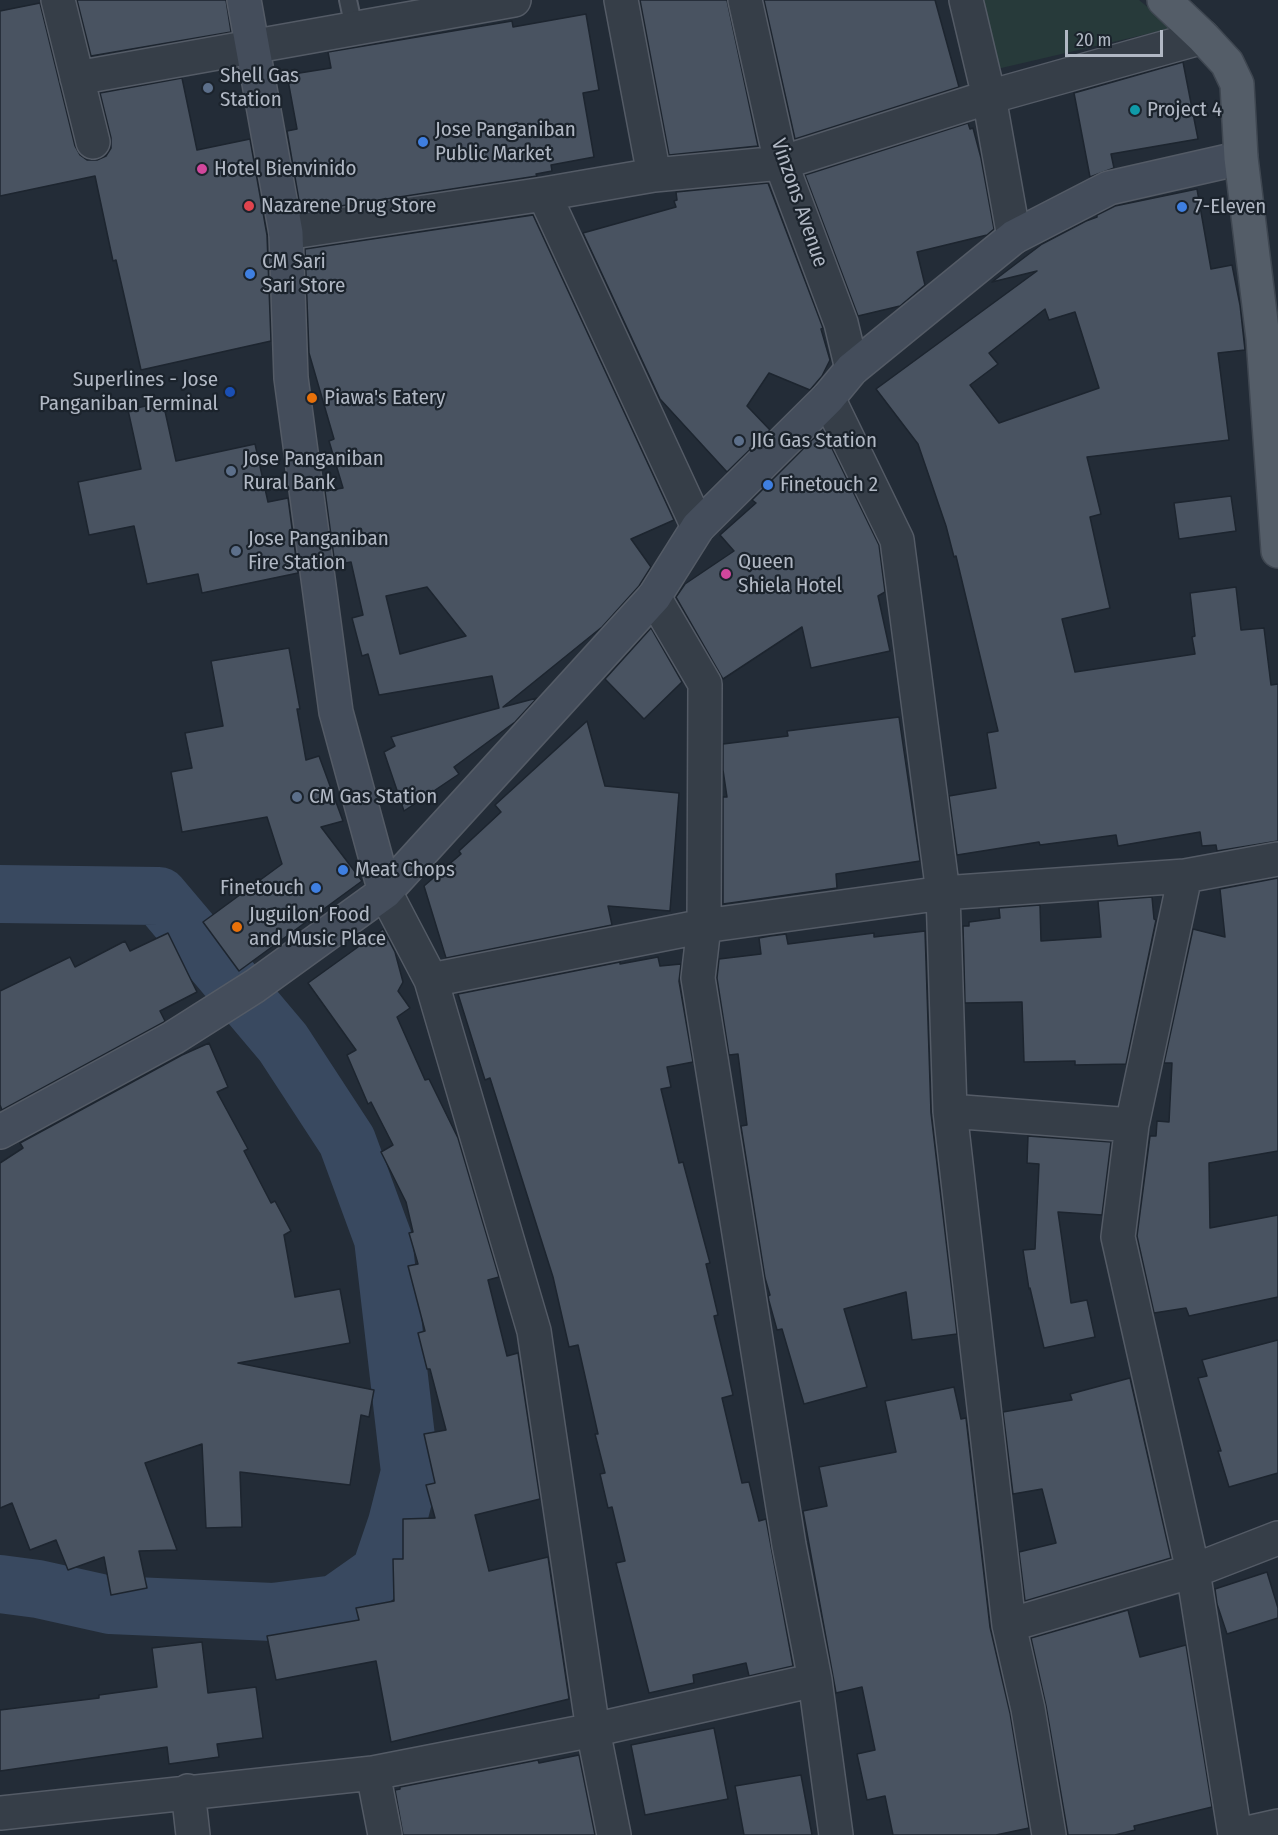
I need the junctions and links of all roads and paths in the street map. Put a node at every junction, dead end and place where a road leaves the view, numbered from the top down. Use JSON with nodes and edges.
{"nodes":[{"id":1,"x":58,"y":0,"type":"edge"},
{"id":2,"x":244,"y":0,"type":"edge"},
{"id":3,"x":621,"y":0,"type":"edge"},
{"id":4,"x":745,"y":0,"type":"edge"},
{"id":5,"x":966,"y":0,"type":"edge"},
{"id":6,"x":1164,"y":0,"type":"edge"},
{"id":7,"x":499,"y":1,"type":"edge"},
{"id":8,"x":351,"y":14,"type":"edge"},
{"id":9,"x":1203,"y":37,"type":"junction"},
{"id":10,"x":253,"y":46,"type":"junction"},
{"id":11,"x":77,"y":78,"type":"junction"},
{"id":12,"x":989,"y":97,"type":"junction"},
{"id":13,"x":93,"y":142,"type":"dead end"},
{"id":14,"x":1241,"y":158,"type":"junction"},
{"id":15,"x":781,"y":163,"type":"junction"},
{"id":16,"x":654,"y":175,"type":"junction"},
{"id":17,"x":544,"y":194,"type":"junction"},
{"id":18,"x":286,"y":233,"type":"junction"},
{"id":19,"x":1014,"y":237,"type":"junction"},
{"id":20,"x":852,"y":369,"type":"junction"},
{"id":21,"x":828,"y":398,"type":"junction"},
{"id":22,"x":698,"y":527,"type":"junction"},
{"id":23,"x":1278,"y":551,"type":"edge"},
{"id":24,"x":654,"y":597,"type":"junction"},
{"id":25,"x":1278,"y":859,"type":"edge"},
{"id":26,"x":1185,"y":876,"type":"junction"},
{"id":27,"x":385,"y":892,"type":"junction"},
{"id":28,"x":943,"y":892,"type":"junction"},
{"id":29,"x":704,"y":926,"type":"junction"},
{"id":30,"x":431,"y":980,"type":"junction"},
{"id":31,"x":950,"y":1111,"type":"junction"},
{"id":32,"x":1132,"y":1125,"type":"junction"},
{"id":33,"x":0,"y":1132,"type":"edge"},
{"id":34,"x":1278,"y":1538,"type":"edge"},
{"id":35,"x":1192,"y":1571,"type":"junction"},
{"id":36,"x":1008,"y":1625,"type":"junction"},
{"id":37,"x":815,"y":1680,"type":"junction"},
{"id":38,"x":593,"y":1730,"type":"junction"},
{"id":39,"x":373,"y":1773,"type":"junction"},
{"id":40,"x":188,"y":1791,"type":"junction"},
{"id":41,"x":0,"y":1813,"type":"edge"},
{"id":42,"x":1278,"y":1826,"type":"edge"},
{"id":43,"x":193,"y":1835,"type":"edge"},
{"id":44,"x":385,"y":1835,"type":"edge"},
{"id":45,"x":614,"y":1835,"type":"edge"},
{"id":46,"x":836,"y":1835,"type":"edge"},
{"id":47,"x":1049,"y":1835,"type":"edge"},
{"id":48,"x":1237,"y":1835,"type":"edge"}],
"edges":[{"from":1,"to":11,"type":"street"},
{"from":2,"to":10,"type":"street"},
{"from":3,"to":16,"type":"street"},
{"from":4,"to":15,"type":"street","name":"Vinzons Avenue"},
{"from":5,"to":12,"type":"street"},
{"from":6,"to":9,"type":"main road"},
{"from":7,"to":8,"type":"street"},
{"from":8,"to":10,"type":"street"},
{"from":9,"to":12,"type":"street"},
{"from":9,"to":14,"type":"main road"},
{"from":10,"to":11,"type":"street"},
{"from":10,"to":18,"type":"street"},
{"from":11,"to":13,"type":"street"},
{"from":12,"to":15,"type":"street"},
{"from":12,"to":19,"type":"street"},
{"from":14,"to":19,"type":"street"},
{"from":14,"to":23,"type":"main road"},
{"from":15,"to":16,"type":"street"},
{"from":15,"to":20,"type":"street","name":"Vinzons Avenue"},
{"from":16,"to":17,"type":"street"},
{"from":17,"to":18,"type":"street"},
{"from":17,"to":22,"type":"street"},
{"from":18,"to":27,"type":"street"},
{"from":19,"to":20,"type":"street"},
{"from":20,"to":21,"type":"street"},
{"from":21,"to":22,"type":"street"},
{"from":21,"to":28,"type":"street"},
{"from":22,"to":24,"type":"street"},
{"from":24,"to":27,"type":"street"},
{"from":24,"to":29,"type":"street"},
{"from":25,"to":26,"type":"street"},
{"from":26,"to":28,"type":"street"},
{"from":26,"to":32,"type":"street"},
{"from":27,"to":30,"type":"street"},
{"from":27,"to":33,"type":"street"},
{"from":28,"to":29,"type":"street"},
{"from":28,"to":31,"type":"street"},
{"from":29,"to":30,"type":"street"},
{"from":29,"to":37,"type":"street"},
{"from":30,"to":38,"type":"street"},
{"from":31,"to":32,"type":"street"},
{"from":31,"to":36,"type":"street"},
{"from":32,"to":35,"type":"street"},
{"from":34,"to":35,"type":"street"},
{"from":35,"to":36,"type":"street"},
{"from":35,"to":48,"type":"street"},
{"from":36,"to":47,"type":"street"},
{"from":37,"to":38,"type":"street"},
{"from":37,"to":46,"type":"street"},
{"from":38,"to":39,"type":"street"},
{"from":38,"to":45,"type":"street"},
{"from":39,"to":40,"type":"street"},
{"from":39,"to":44,"type":"street"},
{"from":40,"to":41,"type":"street"},
{"from":40,"to":43,"type":"street"},
{"from":42,"to":48,"type":"street"}]}
